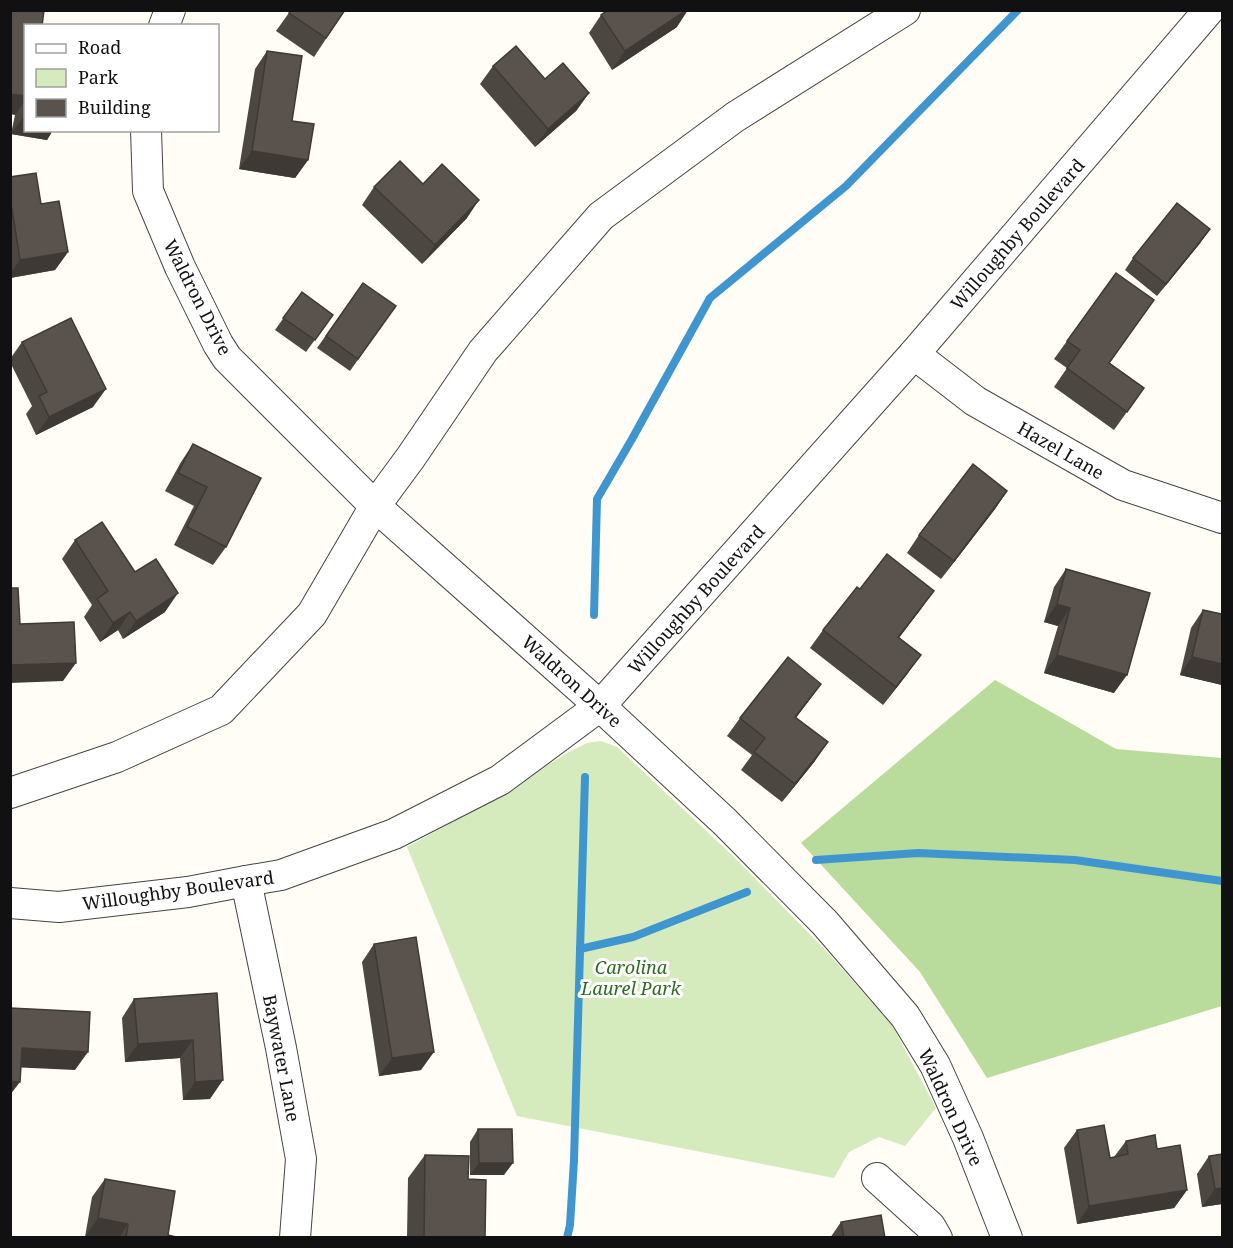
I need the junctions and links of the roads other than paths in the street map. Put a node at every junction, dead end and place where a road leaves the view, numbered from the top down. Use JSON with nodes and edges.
{"nodes":[{"id":1,"x":905,"y":10,"type":"edge"},
{"id":2,"x":1209,"y":10,"type":"edge"},
{"id":3,"x":146,"y":132,"type":"edge"},
{"id":4,"x":914,"y":354,"type":"junction"},
{"id":5,"x":375,"y":506,"type":"junction"},
{"id":6,"x":1222,"y":518,"type":"edge"},
{"id":7,"x":600,"y":706,"type":"junction"},
{"id":8,"x":10,"y":793,"type":"edge"},
{"id":9,"x":246,"y":880,"type":"junction"},
{"id":10,"x":10,"y":903,"type":"edge"},
{"id":11,"x":877,"y":1178,"type":"dead end"},
{"id":12,"x":295,"y":1238,"type":"edge"},
{"id":13,"x":938,"y":1238,"type":"edge"},
{"id":14,"x":1007,"y":1238,"type":"edge"}],
"edges":[{"from":1,"to":5,"type":"street"},
{"from":2,"to":4,"type":"street","name":"Willoughby Boulevard"},
{"from":3,"to":5,"type":"street","name":"Waldron Drive"},
{"from":4,"to":6,"type":"street","name":"Hazel Lane"},
{"from":4,"to":7,"type":"street","name":"Willoughby Boulevard"},
{"from":5,"to":7,"type":"street","name":"Waldron Drive"},
{"from":5,"to":8,"type":"street"},
{"from":7,"to":9,"type":"street","name":"Willoughby Boulevard"},
{"from":7,"to":14,"type":"street","name":"Waldron Drive"},
{"from":9,"to":10,"type":"street","name":"Willoughby Boulevard"},
{"from":9,"to":12,"type":"street","name":"Baywater Lane"},
{"from":11,"to":13,"type":"street"}]}
